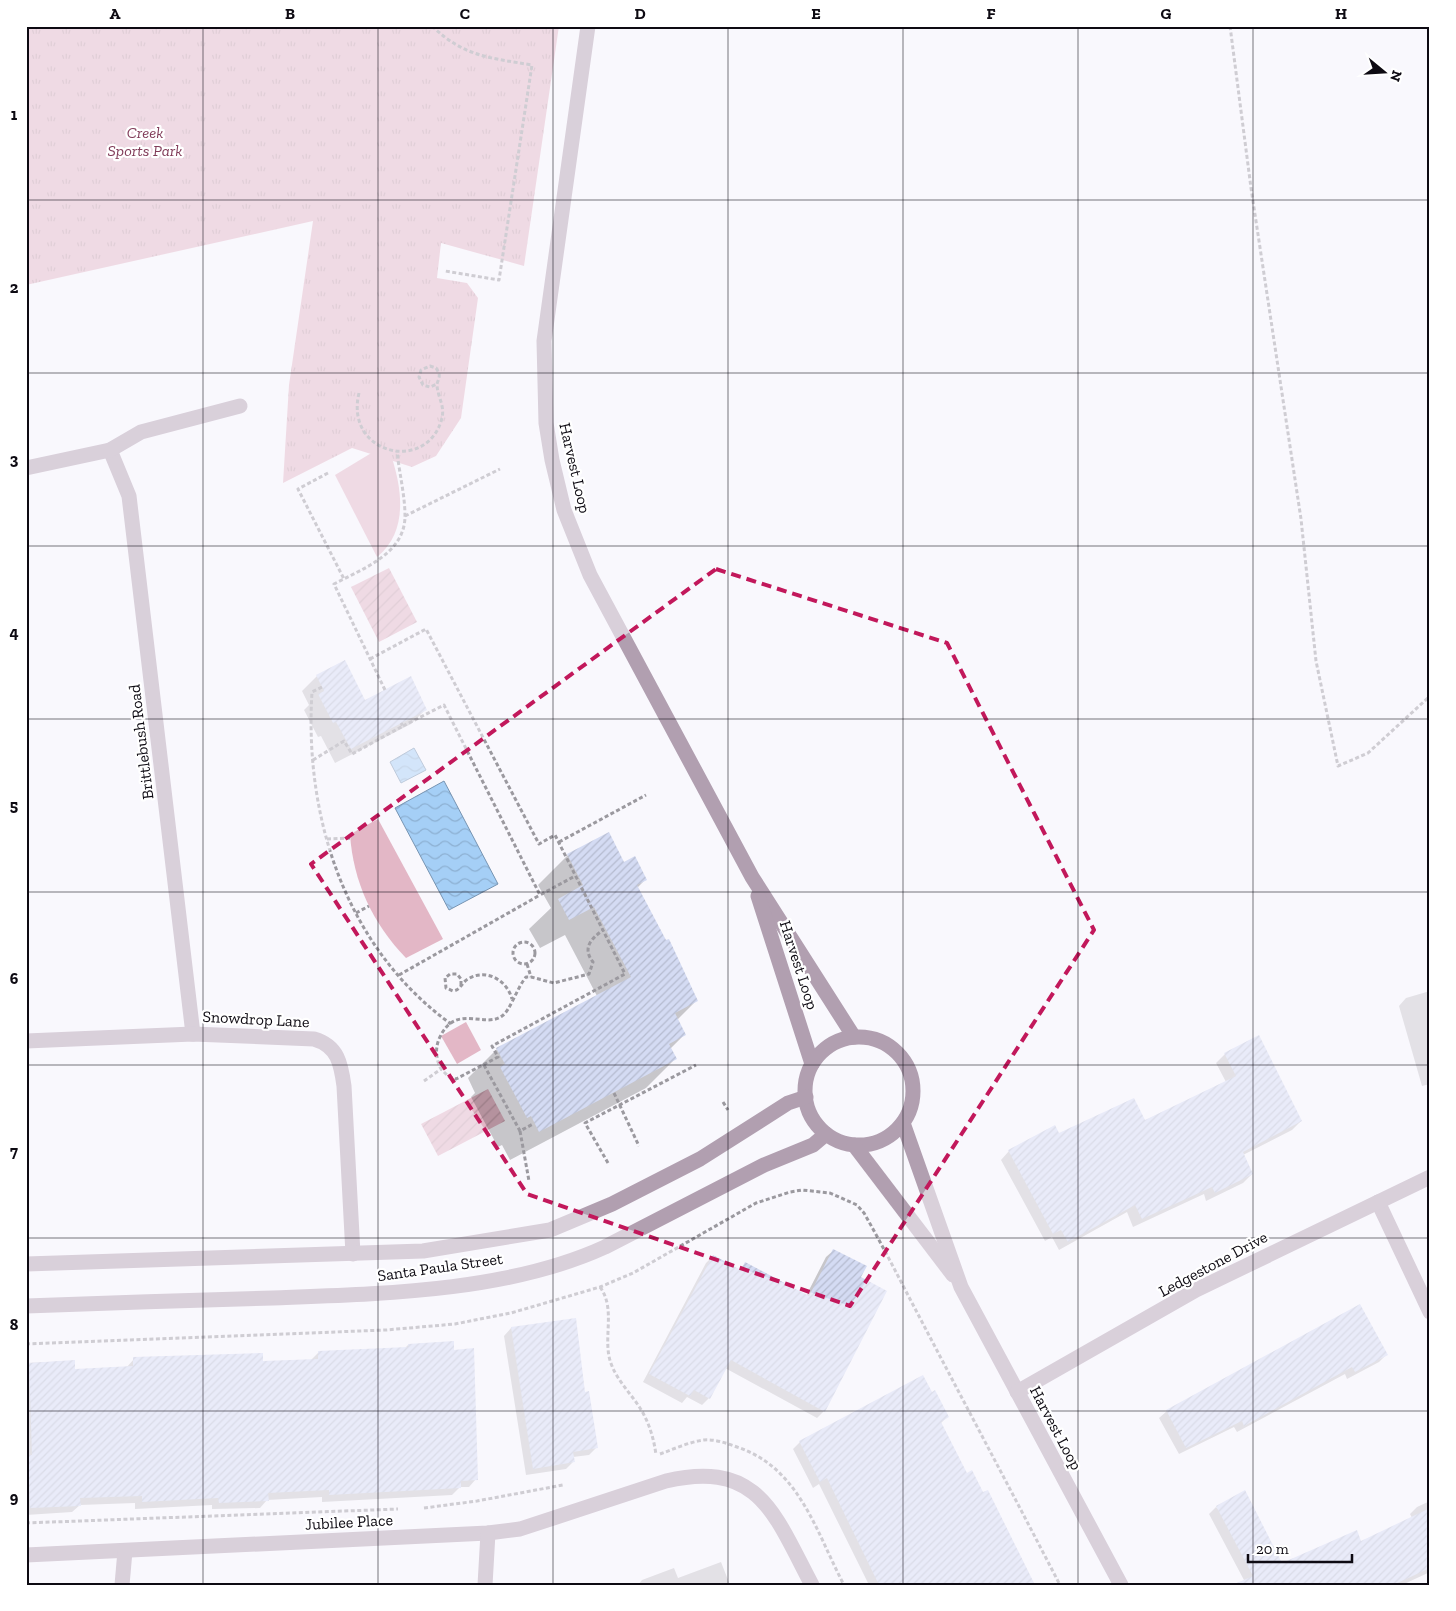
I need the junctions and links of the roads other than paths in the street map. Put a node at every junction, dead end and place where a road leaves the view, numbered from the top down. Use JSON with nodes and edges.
{"nodes":[{"id":1,"x":588,"y":26,"type":"edge"},
{"id":2,"x":240,"y":406,"type":"dead end"},
{"id":3,"x":110,"y":450,"type":"junction"},
{"id":4,"x":26,"y":468,"type":"edge"},
{"id":5,"x":752,"y":877,"type":"junction"},
{"id":6,"x":193,"y":1034,"type":"junction"},
{"id":7,"x":854,"y":1037,"type":"junction"},
{"id":8,"x":26,"y":1042,"type":"edge"},
{"id":9,"x":812,"y":1064,"type":"junction"},
{"id":10,"x":806,"y":1097,"type":"junction"},
{"id":11,"x":903,"y":1123,"type":"junction"},
{"id":12,"x":826,"y":1134,"type":"junction"},
{"id":13,"x":854,"y":1145,"type":"junction"},
{"id":14,"x":1430,"y":1177,"type":"edge"},
{"id":15,"x":1378,"y":1202,"type":"junction"},
{"id":16,"x":353,"y":1254,"type":"junction"},
{"id":17,"x":26,"y":1264,"type":"edge"},
{"id":18,"x":961,"y":1287,"type":"junction"},
{"id":19,"x":26,"y":1306,"type":"edge"},
{"id":20,"x":1430,"y":1312,"type":"edge"},
{"id":21,"x":1017,"y":1392,"type":"junction"},
{"id":22,"x":488,"y":1533,"type":"junction"},
{"id":23,"x":125,"y":1551,"type":"junction"},
{"id":24,"x":26,"y":1555,"type":"edge"},
{"id":25,"x":122,"y":1585,"type":"edge"},
{"id":26,"x":485,"y":1585,"type":"edge"},
{"id":27,"x":812,"y":1585,"type":"edge"},
{"id":28,"x":1121,"y":1585,"type":"edge"}],
"edges":[{"from":1,"to":5,"type":"street","name":"Harvest Loop"},
{"from":2,"to":3,"type":"street"},
{"from":3,"to":4,"type":"street"},
{"from":3,"to":6,"type":"street","name":"Brittlebush Road"},
{"from":5,"to":7,"type":"street","name":"Harvest Loop"},
{"from":5,"to":9,"type":"street","name":"Harvest Loop"},
{"from":6,"to":8,"type":"street","name":"Snowdrop Lane"},
{"from":6,"to":16,"type":"street","name":"Snowdrop Lane"},
{"from":7,"to":9,"type":"street"},
{"from":7,"to":11,"type":"street"},
{"from":9,"to":10,"type":"street"},
{"from":10,"to":12,"type":"street"},
{"from":10,"to":16,"type":"street","name":"Santa Paula Street"},
{"from":11,"to":13,"type":"street"},
{"from":11,"to":18,"type":"street","name":"Harvest Loop"},
{"from":12,"to":13,"type":"street"},
{"from":12,"to":19,"type":"street","name":"Santa Paula Street"},
{"from":13,"to":18,"type":"street","name":"Harvest Loop"},
{"from":14,"to":15,"type":"street","name":"Ledgestone Drive"},
{"from":15,"to":20,"type":"street"},
{"from":15,"to":21,"type":"street","name":"Ledgestone Drive"},
{"from":16,"to":17,"type":"street","name":"Santa Paula Street"},
{"from":18,"to":21,"type":"street","name":"Harvest Loop"},
{"from":21,"to":28,"type":"street","name":"Harvest Loop"},
{"from":22,"to":23,"type":"street","name":"Jubilee Place"},
{"from":22,"to":26,"type":"street"},
{"from":22,"to":27,"type":"street","name":"Jubilee Place"},
{"from":23,"to":24,"type":"street","name":"Jubilee Place"},
{"from":23,"to":25,"type":"street"}]}
